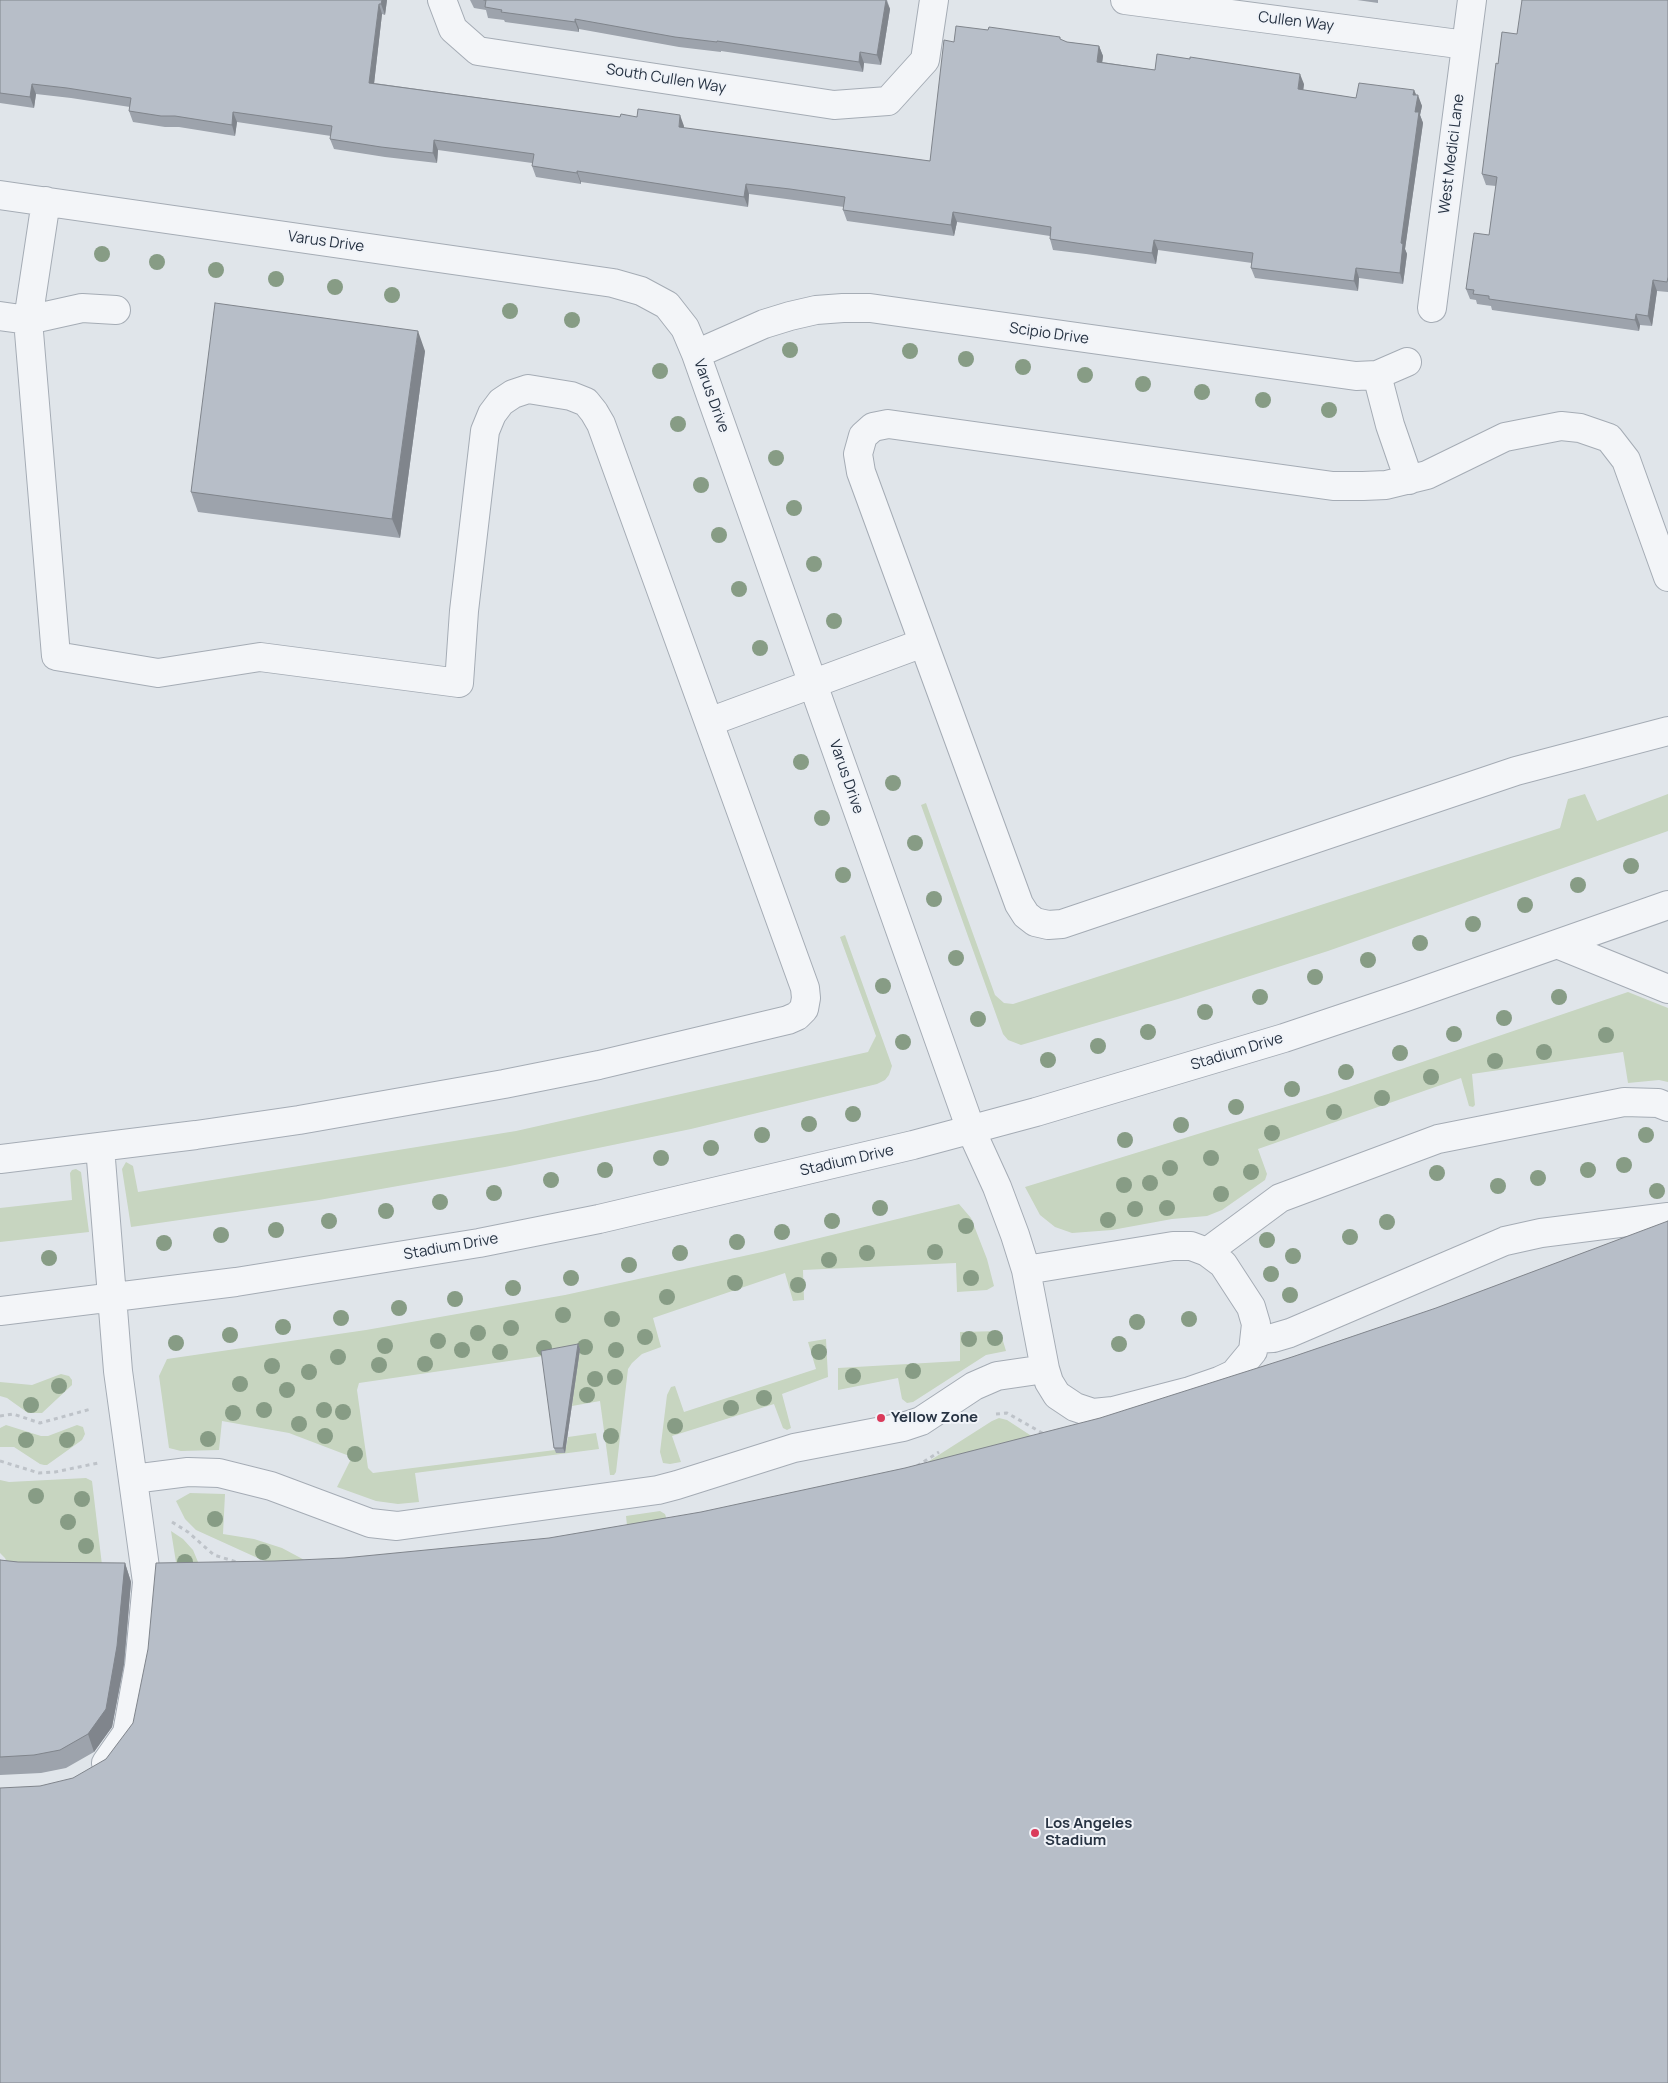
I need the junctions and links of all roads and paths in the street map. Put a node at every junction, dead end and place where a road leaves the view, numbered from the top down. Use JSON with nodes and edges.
{"nodes":[{"id":1,"x":442,"y":0,"type":"edge"},
{"id":2,"x":934,"y":0,"type":"edge"},
{"id":3,"x":1125,"y":0,"type":"edge"},
{"id":4,"x":1472,"y":0,"type":"edge"},
{"id":5,"x":1466,"y":45,"type":"junction"},
{"id":6,"x":0,"y":195,"type":"edge"},
{"id":7,"x":46,"y":201,"type":"junction"},
{"id":8,"x":1432,"y":308,"type":"dead end"},
{"id":9,"x":116,"y":310,"type":"dead end"},
{"id":10,"x":0,"y":316,"type":"edge"},
{"id":11,"x":28,"y":320,"type":"junction"},
{"id":12,"x":696,"y":354,"type":"junction"},
{"id":13,"x":1407,"y":362,"type":"dead end"},
{"id":14,"x":1378,"y":375,"type":"junction"},
{"id":15,"x":1409,"y":480,"type":"junction"},
{"id":16,"x":1668,"y":577,"type":"edge"},
{"id":17,"x":924,"y":643,"type":"junction"},
{"id":18,"x":813,"y":683,"type":"junction"},
{"id":19,"x":709,"y":722,"type":"junction"},
{"id":20,"x":1668,"y":731,"type":"edge"},
{"id":21,"x":1668,"y":905,"type":"edge"},
{"id":22,"x":1557,"y":944,"type":"junction"},
{"id":23,"x":1668,"y":989,"type":"edge"},
{"id":24,"x":1668,"y":1107,"type":"edge"},
{"id":25,"x":971,"y":1130,"type":"junction"},
{"id":26,"x":100,"y":1147,"type":"junction"},
{"id":27,"x":0,"y":1159,"type":"edge"},
{"id":28,"x":1668,"y":1218,"type":"edge"},
{"id":29,"x":1207,"y":1252,"type":"junction"},
{"id":30,"x":1026,"y":1270,"type":"junction"},
{"id":31,"x":114,"y":1298,"type":"junction"},
{"id":32,"x":0,"y":1310,"type":"edge"},
{"id":33,"x":1255,"y":1339,"type":"junction"},
{"id":34,"x":1045,"y":1369,"type":"junction"},
{"id":35,"x":123,"y":1403,"type":"junction"},
{"id":36,"x":994,"y":1414,"type":"dead end"},
{"id":37,"x":0,"y":1416,"type":"edge"},
{"id":38,"x":1045,"y":1435,"type":"edge"},
{"id":39,"x":945,"y":1448,"type":"dead end"},
{"id":40,"x":0,"y":1461,"type":"edge"},
{"id":41,"x":132,"y":1468,"type":"junction"},
{"id":42,"x":912,"y":1470,"type":"edge"},
{"id":43,"x":138,"y":1520,"type":"junction"},
{"id":44,"x":242,"y":1564,"type":"edge"},
{"id":45,"x":88,"y":1774,"type":"edge"}],
"edges":[{"from":1,"to":2,"type":"street","name":"South Cullen Way"},
{"from":3,"to":5,"type":"street","name":"Cullen Way"},
{"from":4,"to":5,"type":"street","name":"West Medici Lane"},
{"from":5,"to":8,"type":"street","name":"West Medici Lane"},
{"from":6,"to":7,"type":"street","name":"Varus Drive"},
{"from":7,"to":11,"type":"street"},
{"from":7,"to":12,"type":"street","name":"Varus Drive"},
{"from":9,"to":11,"type":"street"},
{"from":10,"to":11,"type":"street"},
{"from":11,"to":19,"type":"street"},
{"from":12,"to":14,"type":"street","name":"Scipio Drive"},
{"from":12,"to":18,"type":"street","name":"Varus Drive"},
{"from":13,"to":14,"type":"street","name":"Scipio Drive"},
{"from":14,"to":15,"type":"street"},
{"from":15,"to":16,"type":"street"},
{"from":15,"to":17,"type":"street"},
{"from":17,"to":18,"type":"street"},
{"from":17,"to":20,"type":"street"},
{"from":18,"to":19,"type":"street"},
{"from":18,"to":25,"type":"street","name":"Varus Drive"},
{"from":19,"to":26,"type":"street"},
{"from":21,"to":22,"type":"street","name":"Stadium Drive"},
{"from":22,"to":23,"type":"street"},
{"from":22,"to":25,"type":"street","name":"Stadium Drive"},
{"from":24,"to":29,"type":"street"},
{"from":25,"to":30,"type":"street","name":"Varus Drive"},
{"from":25,"to":31,"type":"street","name":"Stadium Drive"},
{"from":26,"to":27,"type":"street"},
{"from":26,"to":31,"type":"street"},
{"from":28,"to":33,"type":"street"},
{"from":29,"to":30,"type":"street"},
{"from":29,"to":33,"type":"street"},
{"from":30,"to":34,"type":"street","name":"Varus Drive"},
{"from":31,"to":32,"type":"street","name":"Stadium Drive"},
{"from":31,"to":35,"type":"street"},
{"from":33,"to":34,"type":"street","name":"Varus Drive"},
{"from":34,"to":41,"type":"street"},
{"from":35,"to":37,"type":"path"},
{"from":35,"to":41,"type":"street"},
{"from":36,"to":38,"type":"path"},
{"from":39,"to":42,"type":"path"},
{"from":40,"to":41,"type":"path"},
{"from":41,"to":43,"type":"street"},
{"from":43,"to":44,"type":"path"},
{"from":43,"to":45,"type":"street"}]}
